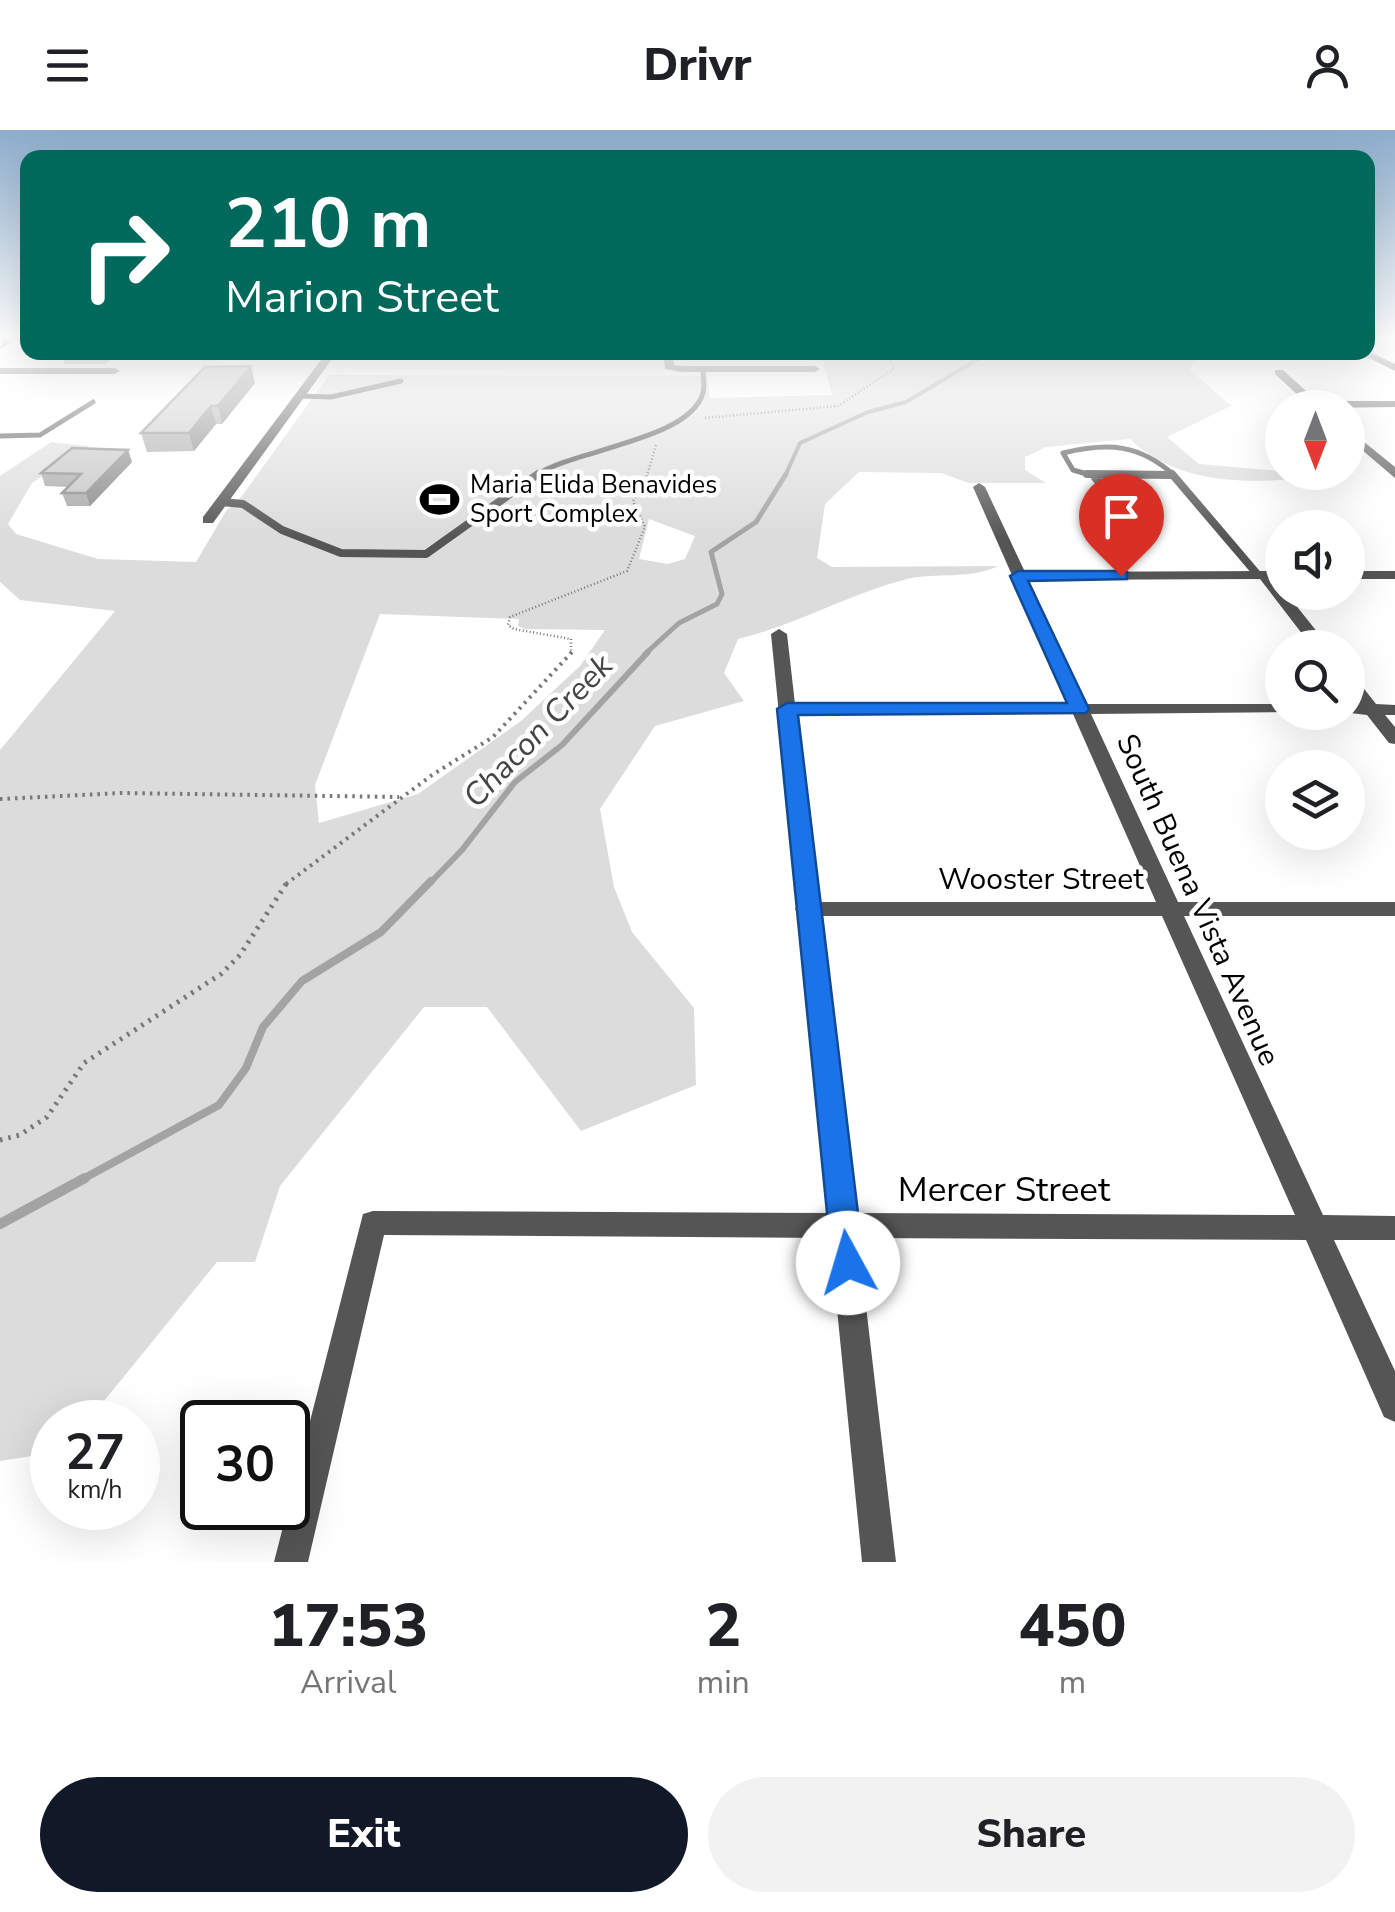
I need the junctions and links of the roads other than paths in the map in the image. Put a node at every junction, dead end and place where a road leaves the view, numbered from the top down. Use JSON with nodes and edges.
{"nodes":[{"id":1,"x":88,"y":405,"type":"edge"},
{"id":2,"x":293,"y":405,"type":"edge"},
{"id":3,"x":695,"y":405,"type":"edge"},
{"id":4,"x":0,"y":436,"type":"edge"},
{"id":5,"x":1365,"y":447,"type":"edge"},
{"id":6,"x":1395,"y":474,"type":"edge"},
{"id":7,"x":1172,"y":475,"type":"junction"},
{"id":8,"x":1094,"y":476,"type":"junction"},
{"id":9,"x":979,"y":487,"type":"dead end"},
{"id":10,"x":221,"y":502,"type":"junction"},
{"id":11,"x":1122,"y":511,"type":"dead end"},
{"id":12,"x":208,"y":520,"type":"dead end"},
{"id":13,"x":1261,"y":575,"type":"junction"},
{"id":14,"x":1265,"y":575,"type":"edge"},
{"id":15,"x":1365,"y":575,"type":"edge"},
{"id":16,"x":1395,"y":575,"type":"edge"},
{"id":17,"x":1018,"y":576,"type":"junction"},
{"id":18,"x":1307,"y":630,"type":"edge"},
{"id":19,"x":779,"y":634,"type":"dead end"},
{"id":20,"x":1365,"y":701,"type":"edge"},
{"id":21,"x":787,"y":709,"type":"junction"},
{"id":22,"x":1080,"y":709,"type":"junction"},
{"id":23,"x":1265,"y":710,"type":"edge"},
{"id":24,"x":1365,"y":710,"type":"edge"},
{"id":25,"x":1372,"y":710,"type":"junction"},
{"id":26,"x":1395,"y":710,"type":"edge"},
{"id":27,"x":1395,"y":740,"type":"edge"},
{"id":28,"x":806,"y":909,"type":"junction"},
{"id":29,"x":1168,"y":909,"type":"junction"},
{"id":30,"x":1395,"y":909,"type":"edge"},
{"id":31,"x":844,"y":1226,"type":"junction"},
{"id":32,"x":1315,"y":1228,"type":"junction"},
{"id":33,"x":1395,"y":1228,"type":"edge"},
{"id":34,"x":1395,"y":1406,"type":"edge"},
{"id":35,"x":291,"y":1562,"type":"edge"},
{"id":36,"x":879,"y":1562,"type":"edge"}],
"edges":[{"from":1,"to":4,"type":"lane"},
{"from":2,"to":10,"type":"street"},
{"from":3,"to":10,"type":"lane"},
{"from":5,"to":6,"type":"street"},
{"from":7,"to":8,"type":"lane"},
{"from":7,"to":8,"type":"lane"},
{"from":7,"to":13,"type":"lane"},
{"from":8,"to":11,"type":"lane"},
{"from":9,"to":17,"type":"street","name":"South Buena Vista Avenue"},
{"from":10,"to":12,"type":"street"},
{"from":13,"to":14,"type":"street"},
{"from":13,"to":17,"type":"street"},
{"from":13,"to":18,"type":"street"},
{"from":15,"to":16,"type":"street"},
{"from":17,"to":22,"type":"street","name":"South Buena Vista Avenue"},
{"from":19,"to":21,"type":"street"},
{"from":20,"to":25,"type":"street"},
{"from":21,"to":22,"type":"street"},
{"from":21,"to":28,"type":"street"},
{"from":22,"to":23,"type":"street"},
{"from":22,"to":29,"type":"street","name":"South Buena Vista Avenue"},
{"from":24,"to":25,"type":"street"},
{"from":25,"to":26,"type":"street"},
{"from":25,"to":27,"type":"street"},
{"from":28,"to":29,"type":"street","name":"Wooster Street"},
{"from":28,"to":31,"type":"street"},
{"from":29,"to":30,"type":"street","name":"Wooster Street"},
{"from":29,"to":32,"type":"street","name":"South Buena Vista Avenue"},
{"from":31,"to":32,"type":"street","name":"Mercer Street"},
{"from":31,"to":35,"type":"street","name":"Mercer Street"},
{"from":31,"to":36,"type":"street"},
{"from":32,"to":33,"type":"street","name":"Mercer Street"},
{"from":32,"to":34,"type":"street","name":"South Buena Vista Avenue"}]}
